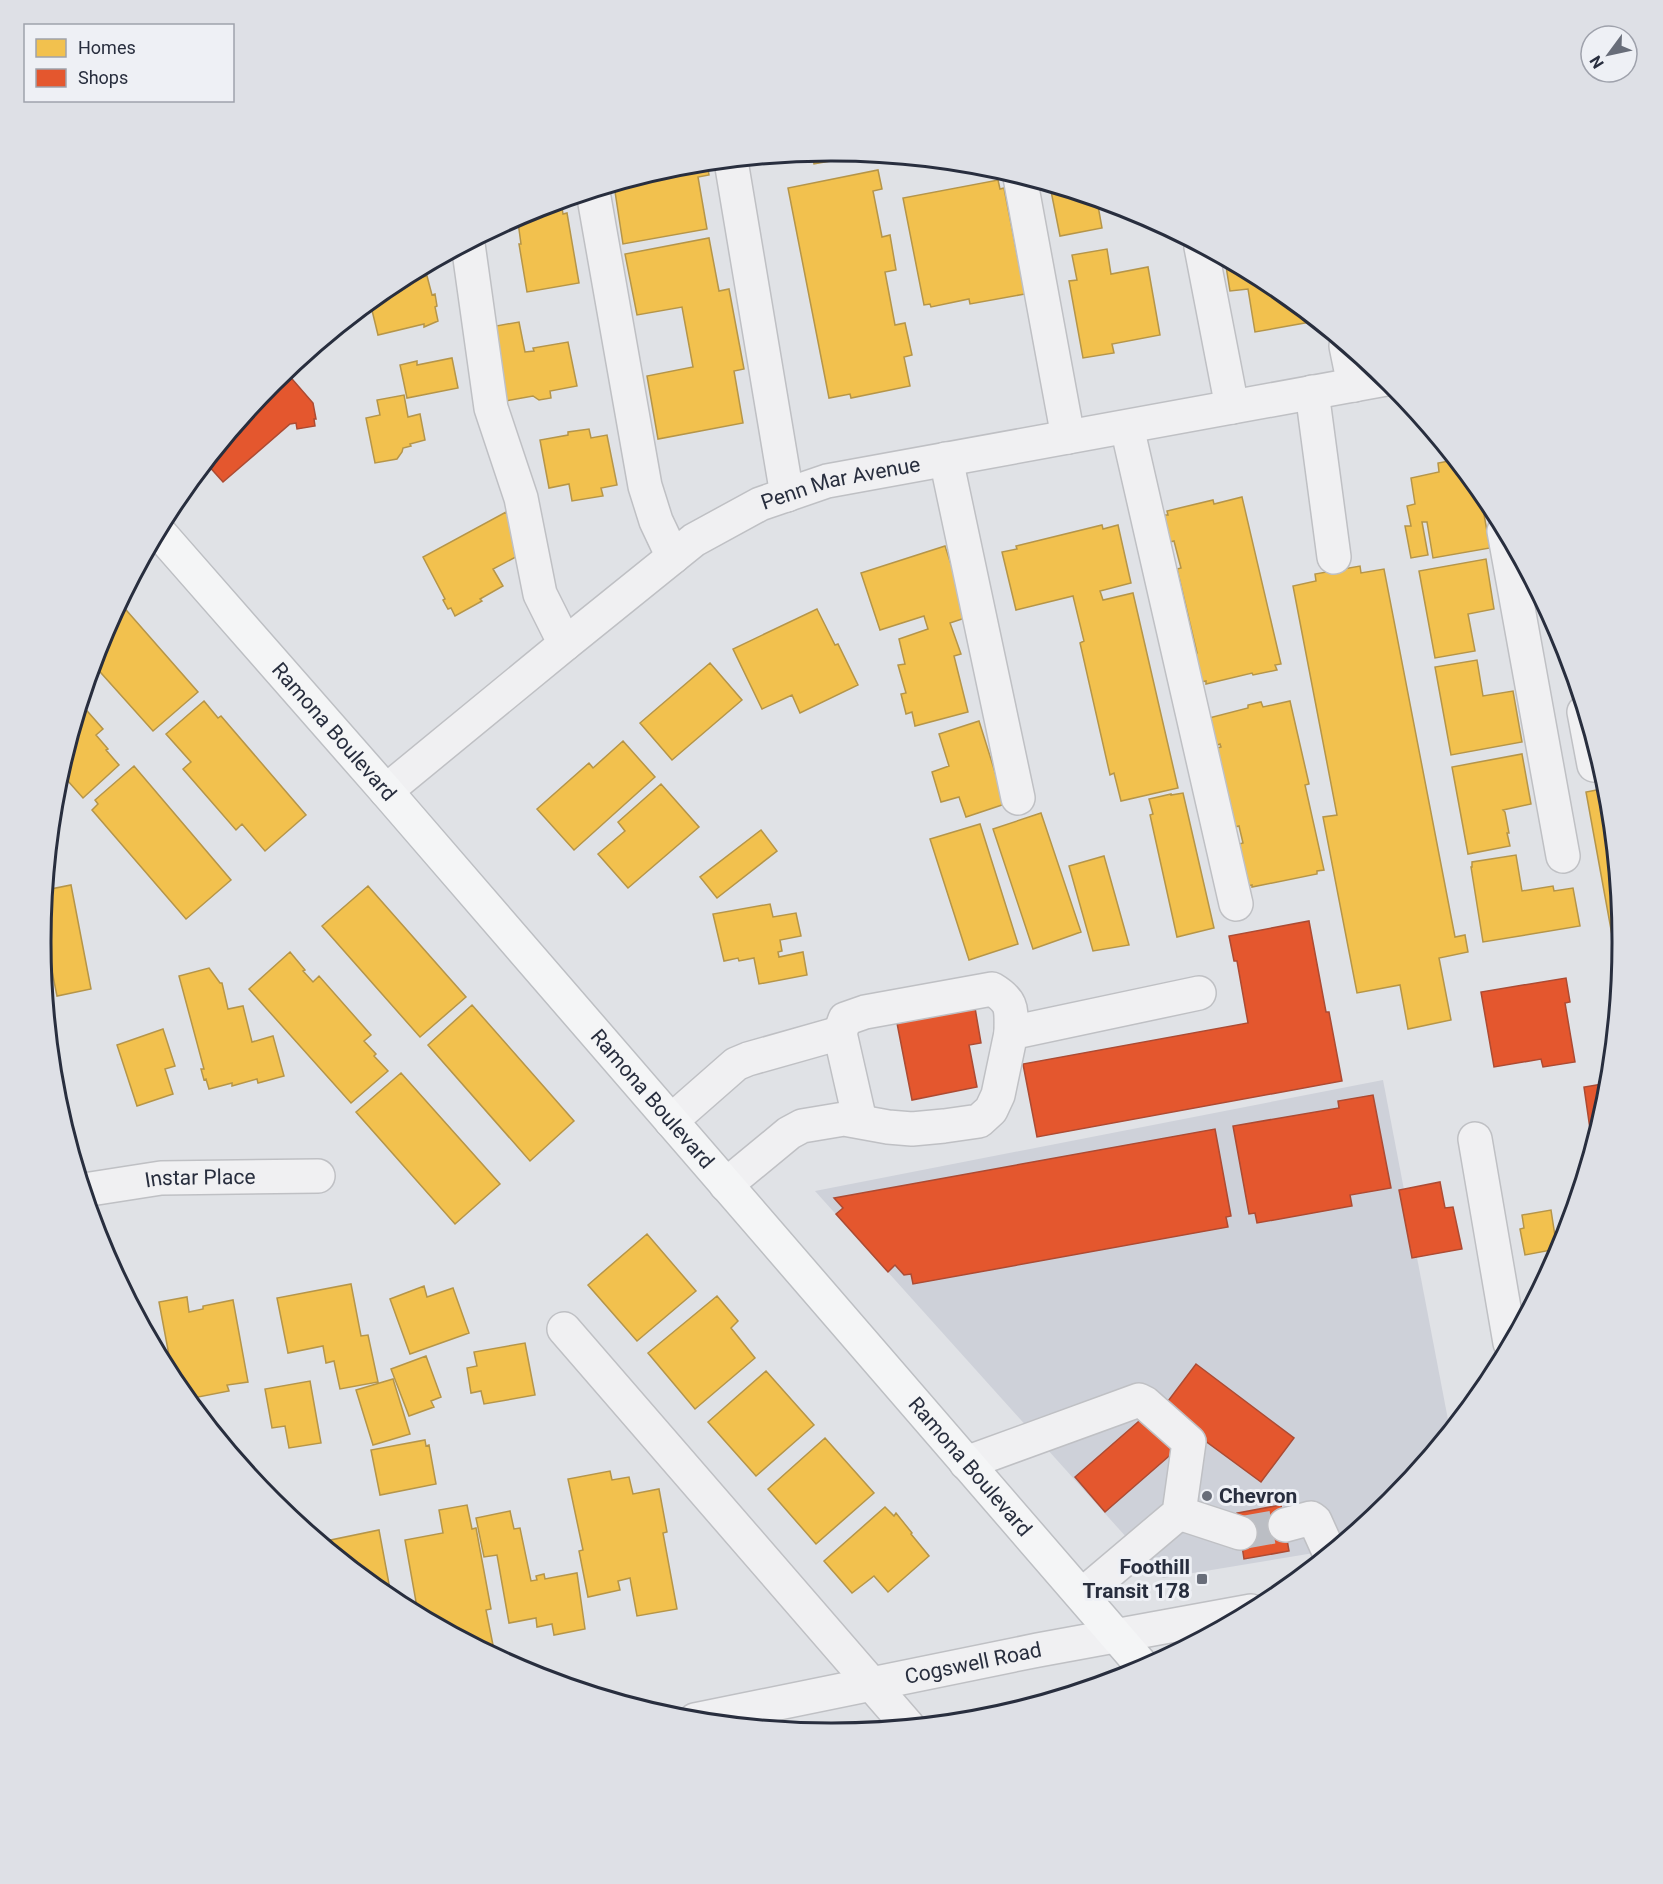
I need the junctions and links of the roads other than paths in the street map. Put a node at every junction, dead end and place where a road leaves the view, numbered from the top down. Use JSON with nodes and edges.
{"nodes":[{"id":1,"x":732,"y":168,"type":"edge"},
{"id":2,"x":1021,"y":185,"type":"edge"},
{"id":3,"x":594,"y":199,"type":"edge"},
{"id":4,"x":469,"y":251,"type":"edge"},
{"id":5,"x":1203,"y":256,"type":"edge"},
{"id":6,"x":1348,"y":357,"type":"edge"},
{"id":7,"x":1374,"y":381,"type":"edge"},
{"id":8,"x":1354,"y":385,"type":"junction"},
{"id":9,"x":1312,"y":392,"type":"junction"},
{"id":10,"x":1232,"y":407,"type":"junction"},
{"id":11,"x":1126,"y":426,"type":"junction"},
{"id":12,"x":1068,"y":437,"type":"junction"},
{"id":13,"x":946,"y":459,"type":"junction"},
{"id":14,"x":787,"y":495,"type":"junction"},
{"id":15,"x":164,"y":538,"type":"edge"},
{"id":16,"x":1508,"y":554,"type":"edge"},
{"id":17,"x":674,"y":557,"type":"junction"},
{"id":18,"x":1334,"y":557,"type":"dead end"},
{"id":19,"x":565,"y":644,"type":"junction"},
{"id":20,"x":386,"y":791,"type":"junction"},
{"id":21,"x":1018,"y":798,"type":"dead end"},
{"id":22,"x":1563,"y":856,"type":"dead end"},
{"id":23,"x":1236,"y":903,"type":"dead end"},
{"id":24,"x":1199,"y":993,"type":"dead end"},
{"id":25,"x":840,"y":1033,"type":"junction"},
{"id":26,"x":1011,"y":1033,"type":"junction"},
{"id":27,"x":671,"y":1120,"type":"junction"},
{"id":28,"x":860,"y":1121,"type":"junction"},
{"id":29,"x":1475,"y":1139,"type":"dead end"},
{"id":30,"x":318,"y":1176,"type":"dead end"},
{"id":31,"x":726,"y":1185,"type":"junction"},
{"id":32,"x":91,"y":1189,"type":"edge"},
{"id":33,"x":564,"y":1329,"type":"dead end"},
{"id":34,"x":1508,"y":1330,"type":"edge"},
{"id":35,"x":966,"y":1463,"type":"junction"},
{"id":36,"x":1179,"y":1513,"type":"junction"},
{"id":37,"x":1285,"y":1525,"type":"tunnel mouth"},
{"id":38,"x":1240,"y":1533,"type":"tunnel mouth"},
{"id":39,"x":1326,"y":1545,"type":"edge"},
{"id":40,"x":1082,"y":1595,"type":"junction"},
{"id":41,"x":1226,"y":1615,"type":"edge"},
{"id":42,"x":1115,"y":1635,"type":"junction"},
{"id":43,"x":1137,"y":1660,"type":"edge"},
{"id":44,"x":873,"y":1684,"type":"junction"},
{"id":45,"x":721,"y":1715,"type":"edge"},
{"id":46,"x":903,"y":1719,"type":"edge"}],
"edges":[{"from":1,"to":14,"type":"street"},
{"from":2,"to":12,"type":"street"},
{"from":3,"to":17,"type":"street"},
{"from":4,"to":19,"type":"street"},
{"from":5,"to":10,"type":"street"},
{"from":6,"to":8,"type":"street"},
{"from":7,"to":8,"type":"street","name":"Penn Mar Avenue"},
{"from":8,"to":9,"type":"street","name":"Penn Mar Avenue"},
{"from":9,"to":10,"type":"street","name":"Penn Mar Avenue"},
{"from":9,"to":18,"type":"street"},
{"from":10,"to":11,"type":"street","name":"Penn Mar Avenue"},
{"from":11,"to":12,"type":"street","name":"Penn Mar Avenue"},
{"from":11,"to":23,"type":"street"},
{"from":12,"to":13,"type":"street","name":"Penn Mar Avenue"},
{"from":13,"to":14,"type":"street","name":"Penn Mar Avenue"},
{"from":13,"to":21,"type":"street"},
{"from":14,"to":17,"type":"street","name":"Penn Mar Avenue"},
{"from":15,"to":20,"type":"main road","name":"Ramona Boulevard"},
{"from":16,"to":22,"type":"street"},
{"from":17,"to":19,"type":"street","name":"Penn Mar Avenue"},
{"from":19,"to":20,"type":"street","name":"Penn Mar Avenue"},
{"from":20,"to":27,"type":"main road","name":"Ramona Boulevard"},
{"from":24,"to":26,"type":"street"},
{"from":25,"to":26,"type":"street"},
{"from":25,"to":27,"type":"street"},
{"from":25,"to":28,"type":"street"},
{"from":26,"to":28,"type":"street"},
{"from":27,"to":31,"type":"main road","name":"Ramona Boulevard"},
{"from":28,"to":31,"type":"street"},
{"from":29,"to":34,"type":"street"},
{"from":30,"to":32,"type":"street","name":"Instar Place"},
{"from":31,"to":35,"type":"main road","name":"Ramona Boulevard"},
{"from":33,"to":44,"type":"street"},
{"from":35,"to":36,"type":"street"},
{"from":35,"to":40,"type":"main road","name":"Ramona Boulevard"},
{"from":36,"to":38,"type":"street"},
{"from":36,"to":40,"type":"street"},
{"from":37,"to":39,"type":"street"},
{"from":40,"to":42,"type":"main road","name":"Ramona Boulevard"},
{"from":41,"to":42,"type":"street","name":"Cogswell Road"},
{"from":42,"to":43,"type":"main road","name":"Ramona Boulevard"},
{"from":42,"to":44,"type":"street","name":"Cogswell Road"},
{"from":44,"to":45,"type":"street","name":"Cogswell Road"},
{"from":44,"to":46,"type":"street"}]}
